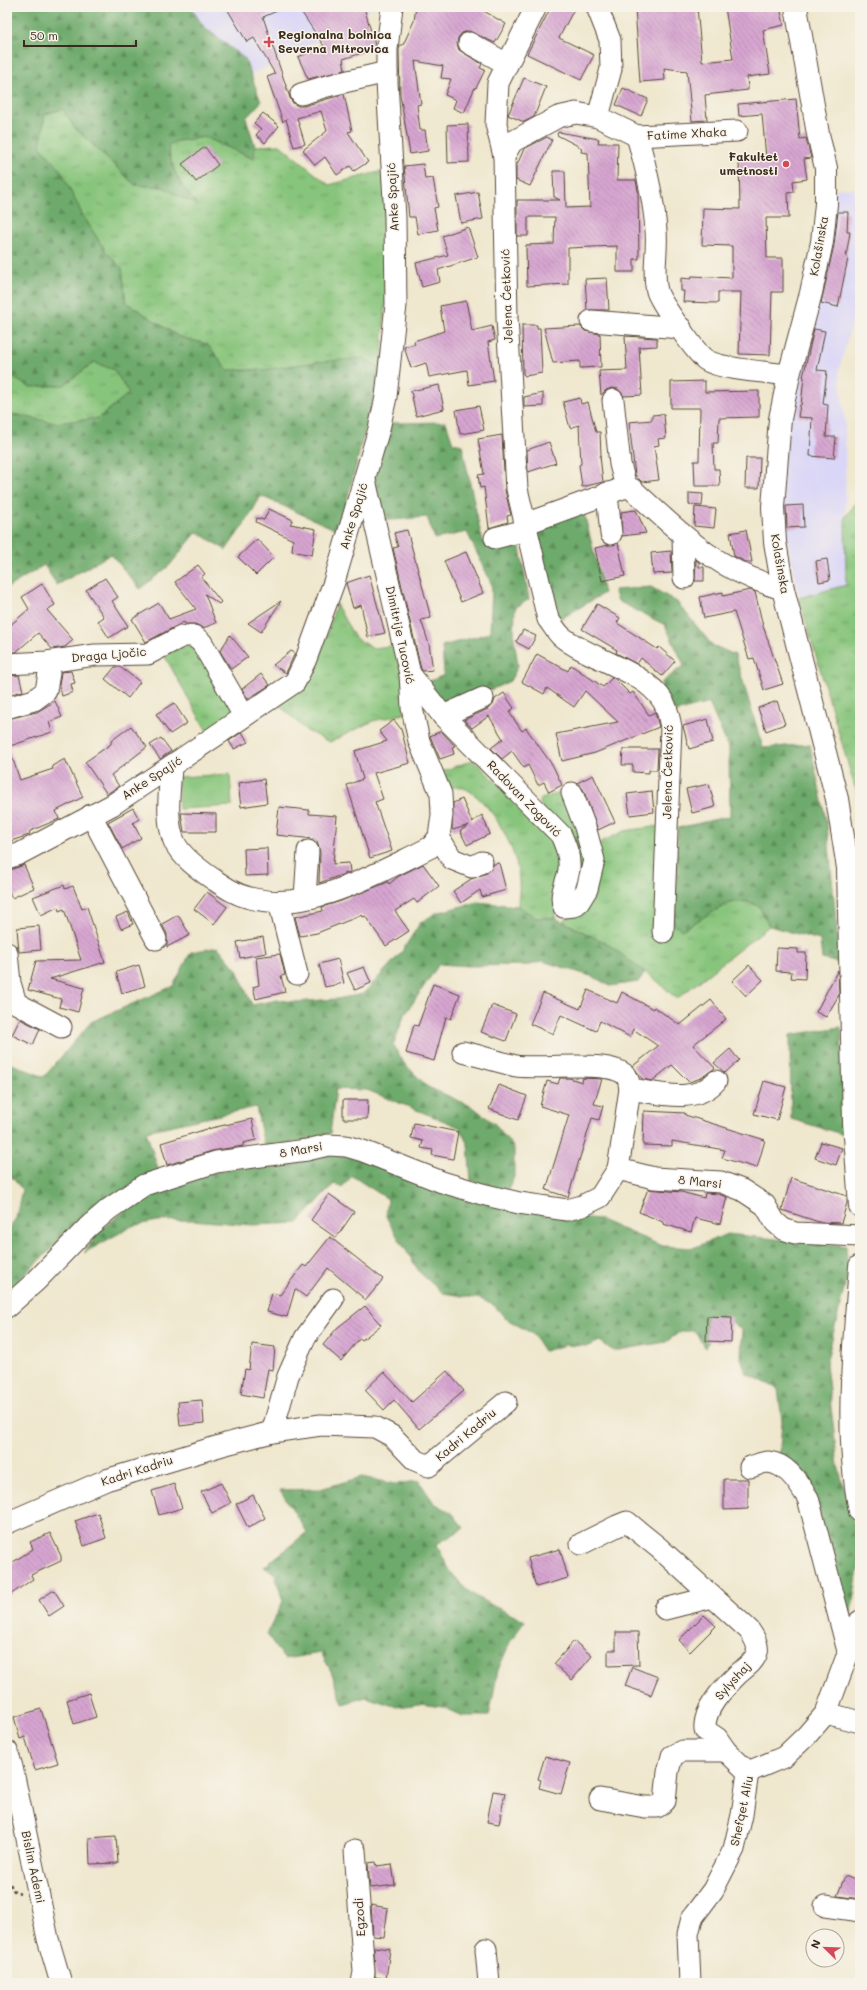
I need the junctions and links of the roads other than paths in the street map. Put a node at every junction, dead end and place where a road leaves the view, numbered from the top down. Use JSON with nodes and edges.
{"nodes":[{"id":1,"x":392,"y":7,"type":"edge"},
{"id":2,"x":597,"y":7,"type":"edge"},
{"id":3,"x":796,"y":7,"type":"edge"},
{"id":4,"x":535,"y":9,"type":"dead end"},
{"id":5,"x":469,"y":43,"type":"dead end"},
{"id":6,"x":507,"y":64,"type":"junction"},
{"id":7,"x":387,"y":72,"type":"junction"},
{"id":8,"x":301,"y":94,"type":"dead end"},
{"id":9,"x":598,"y":117,"type":"junction"},
{"id":10,"x":737,"y":131,"type":"dead end"},
{"id":11,"x":637,"y":136,"type":"junction"},
{"id":12,"x":504,"y":156,"type":"junction"},
{"id":13,"x":591,"y":321,"type":"dead end"},
{"id":14,"x":681,"y":328,"type":"junction"},
{"id":15,"x":789,"y":375,"type":"junction"},
{"id":16,"x":613,"y":400,"type":"dead end"},
{"id":17,"x":364,"y":480,"type":"junction"},
{"id":18,"x":617,"y":490,"type":"junction"},
{"id":19,"x":526,"y":527,"type":"junction"},
{"id":20,"x":611,"y":534,"type":"dead end"},
{"id":21,"x":683,"y":535,"type":"junction"},
{"id":22,"x":495,"y":538,"type":"dead end"},
{"id":23,"x":684,"y":578,"type":"dead end"},
{"id":24,"x":784,"y":589,"type":"junction"},
{"id":25,"x":47,"y":662,"type":"junction"},
{"id":26,"x":7,"y":664,"type":"edge"},
{"id":27,"x":410,"y":674,"type":"junction"},
{"id":28,"x":483,"y":698,"type":"dead end"},
{"id":29,"x":10,"y":707,"type":"dead end"},
{"id":30,"x":244,"y":716,"type":"junction"},
{"id":31,"x":443,"y":716,"type":"junction"},
{"id":32,"x":171,"y":766,"type":"junction"},
{"id":33,"x":572,"y":792,"type":"dead end"},
{"id":34,"x":91,"y":815,"type":"junction"},
{"id":35,"x":439,"y":837,"type":"junction"},
{"id":36,"x":308,"y":851,"type":"dead end"},
{"id":37,"x":7,"y":858,"type":"edge"},
{"id":38,"x":482,"y":862,"type":"dead end"},
{"id":39,"x":305,"y":898,"type":"junction"},
{"id":40,"x":279,"y":902,"type":"junction"},
{"id":41,"x":663,"y":932,"type":"dead end"},
{"id":42,"x":156,"y":939,"type":"dead end"},
{"id":43,"x":7,"y":953,"type":"edge"},
{"id":44,"x":297,"y":974,"type":"dead end"},
{"id":45,"x":61,"y":1027,"type":"dead end"},
{"id":46,"x":463,"y":1052,"type":"dead end"},
{"id":47,"x":716,"y":1080,"type":"dead end"},
{"id":48,"x":630,"y":1089,"type":"junction"},
{"id":49,"x":618,"y":1169,"type":"junction"},
{"id":50,"x":860,"y":1206,"type":"edge"},
{"id":51,"x":860,"y":1236,"type":"edge"},
{"id":52,"x":860,"y":1266,"type":"edge"},
{"id":53,"x":334,"y":1299,"type":"dead end"},
{"id":54,"x":7,"y":1307,"type":"edge"},
{"id":55,"x":506,"y":1402,"type":"dead end"},
{"id":56,"x":272,"y":1432,"type":"junction"},
{"id":57,"x":750,"y":1468,"type":"dead end"},
{"id":58,"x":860,"y":1511,"type":"edge"},
{"id":59,"x":7,"y":1523,"type":"edge"},
{"id":60,"x":581,"y":1544,"type":"dead end"},
{"id":61,"x":712,"y":1597,"type":"junction"},
{"id":62,"x":665,"y":1610,"type":"dead end"},
{"id":63,"x":860,"y":1621,"type":"edge"},
{"id":64,"x":848,"y":1651,"type":"junction"},
{"id":65,"x":826,"y":1713,"type":"junction"},
{"id":66,"x":860,"y":1722,"type":"edge"},
{"id":67,"x":7,"y":1751,"type":"edge"},
{"id":68,"x":726,"y":1751,"type":"junction"},
{"id":69,"x":748,"y":1772,"type":"junction"},
{"id":70,"x":600,"y":1799,"type":"dead end"},
{"id":71,"x":355,"y":1850,"type":"dead end"},
{"id":72,"x":825,"y":1906,"type":"dead end"},
{"id":73,"x":860,"y":1911,"type":"edge"},
{"id":74,"x":486,"y":1949,"type":"dead end"},
{"id":75,"x":61,"y":1983,"type":"edge"},
{"id":76,"x":362,"y":1983,"type":"edge"},
{"id":77,"x":489,"y":1983,"type":"edge"},
{"id":78,"x":690,"y":1983,"type":"edge"}],
"edges":[{"from":1,"to":7,"type":"street","name":"Anke Spajić"},
{"from":2,"to":9,"type":"street"},
{"from":3,"to":15,"type":"main road","name":"Kolašinska"},
{"from":4,"to":6,"type":"street","name":"Jelena Ćetković"},
{"from":5,"to":6,"type":"street"},
{"from":6,"to":12,"type":"street","name":"Jelena Ćetković"},
{"from":7,"to":8,"type":"street"},
{"from":7,"to":17,"type":"street","name":"Anke Spajić"},
{"from":9,"to":11,"type":"street","name":"Fatime Xhaka"},
{"from":9,"to":12,"type":"street","name":"Fatime Xhaka"},
{"from":10,"to":11,"type":"street","name":"Fatime Xhaka"},
{"from":11,"to":14,"type":"street","name":"Fatime Xhaka"},
{"from":12,"to":19,"type":"street","name":"Jelena Ćetković"},
{"from":13,"to":14,"type":"street"},
{"from":14,"to":15,"type":"street","name":"Fatime Xhaka"},
{"from":15,"to":24,"type":"main road","name":"Kolašinska"},
{"from":16,"to":18,"type":"street"},
{"from":17,"to":27,"type":"street","name":"Dimitrije Tucović"},
{"from":17,"to":30,"type":"street","name":"Anke Spajić"},
{"from":18,"to":19,"type":"street"},
{"from":18,"to":20,"type":"street"},
{"from":18,"to":21,"type":"street"},
{"from":19,"to":22,"type":"street"},
{"from":19,"to":41,"type":"street","name":"Jelena Ćetković"},
{"from":21,"to":23,"type":"street"},
{"from":21,"to":24,"type":"street"},
{"from":24,"to":50,"type":"main road","name":"Kolašinska"},
{"from":25,"to":26,"type":"street","name":"Draga Ljočic"},
{"from":25,"to":29,"type":"street"},
{"from":25,"to":30,"type":"street","name":"Draga Ljočic"},
{"from":27,"to":31,"type":"street","name":"Radovan Zogović"},
{"from":27,"to":35,"type":"street","name":"Dimitrije Tucović"},
{"from":28,"to":31,"type":"street"},
{"from":30,"to":32,"type":"street","name":"Anke Spajić"},
{"from":31,"to":33,"type":"street","name":"Radovan Zogović"},
{"from":32,"to":34,"type":"street","name":"Anke Spajić"},
{"from":32,"to":40,"type":"street"},
{"from":34,"to":37,"type":"street","name":"Anke Spajić"},
{"from":34,"to":42,"type":"street"},
{"from":35,"to":38,"type":"street"},
{"from":35,"to":39,"type":"street"},
{"from":36,"to":39,"type":"street"},
{"from":39,"to":40,"type":"street"},
{"from":40,"to":44,"type":"street"},
{"from":43,"to":45,"type":"street"},
{"from":46,"to":48,"type":"street"},
{"from":47,"to":48,"type":"street"},
{"from":48,"to":49,"type":"street","name":"8 Marsi"},
{"from":49,"to":51,"type":"street","name":"8 Marsi"},
{"from":49,"to":54,"type":"street","name":"8 Marsi"},
{"from":52,"to":58,"type":"main road"},
{"from":53,"to":56,"type":"street"},
{"from":55,"to":56,"type":"street","name":"Kadri Kadriu"},
{"from":56,"to":59,"type":"street","name":"Kadri Kadriu"},
{"from":57,"to":64,"type":"street"},
{"from":60,"to":61,"type":"street","name":"Sylyshaj"},
{"from":61,"to":62,"type":"street"},
{"from":61,"to":68,"type":"street","name":"Sylyshaj"},
{"from":63,"to":64,"type":"street","name":"Shefqet Aliu"},
{"from":64,"to":65,"type":"street","name":"Shefqet Aliu"},
{"from":65,"to":66,"type":"street"},
{"from":65,"to":69,"type":"street","name":"Shefqet Aliu"},
{"from":67,"to":75,"type":"street","name":"Bislim Ademi"},
{"from":68,"to":69,"type":"street","name":"Sylyshaj"},
{"from":68,"to":70,"type":"street"},
{"from":69,"to":78,"type":"street","name":"Shefqet Aliu"},
{"from":71,"to":76,"type":"street","name":"Egzodi"},
{"from":72,"to":73,"type":"street"},
{"from":74,"to":77,"type":"street"}]}
